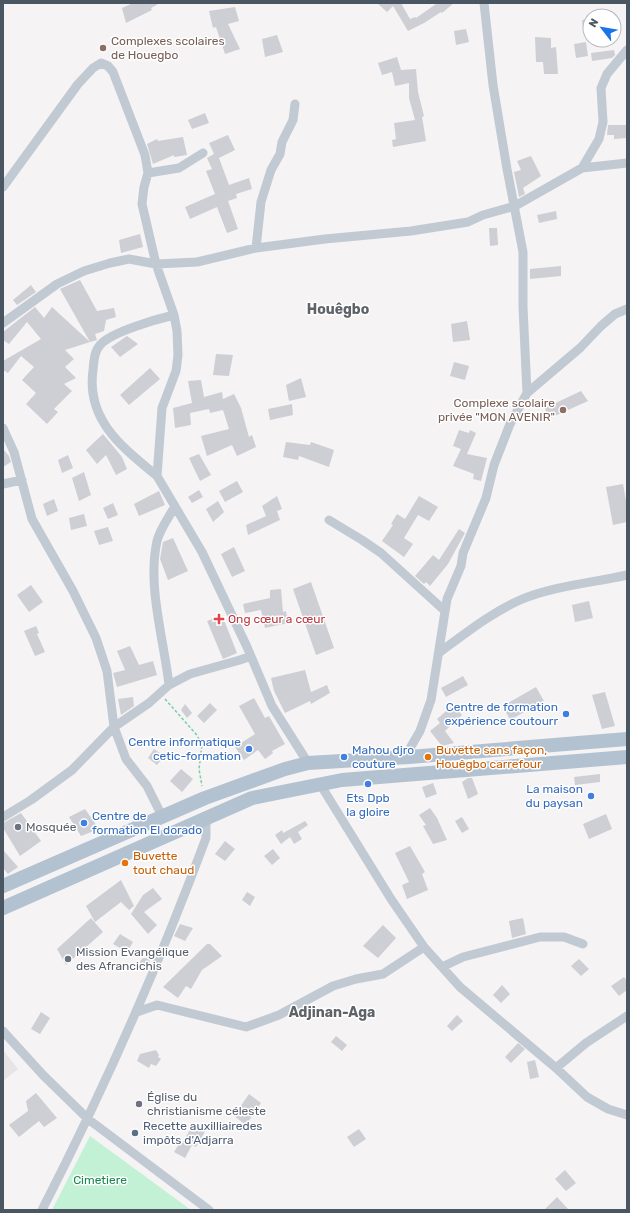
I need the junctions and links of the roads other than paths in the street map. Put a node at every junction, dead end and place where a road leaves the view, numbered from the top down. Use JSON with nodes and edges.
{"nodes":[{"id":1,"x":484,"y":3,"type":"edge"},
{"id":2,"x":627,"y":50,"type":"edge"},
{"id":3,"x":295,"y":104,"type":"dead end"},
{"id":4,"x":203,"y":153,"type":"dead end"},
{"id":5,"x":627,"y":163,"type":"edge"},
{"id":6,"x":582,"y":168,"type":"junction"},
{"id":7,"x":148,"y":173,"type":"junction"},
{"id":8,"x":3,"y":187,"type":"edge"},
{"id":9,"x":515,"y":206,"type":"junction"},
{"id":10,"x":256,"y":248,"type":"junction"},
{"id":11,"x":156,"y":264,"type":"junction"},
{"id":12,"x":627,"y":308,"type":"edge"},
{"id":13,"x":174,"y":315,"type":"junction"},
{"id":14,"x":3,"y":323,"type":"edge"},
{"id":15,"x":527,"y":393,"type":"junction"},
{"id":16,"x":3,"y":428,"type":"edge"},
{"id":17,"x":156,"y":476,"type":"junction"},
{"id":18,"x":22,"y":480,"type":"junction"},
{"id":19,"x":3,"y":484,"type":"edge"},
{"id":20,"x":175,"y":506,"type":"junction"},
{"id":21,"x":328,"y":520,"type":"dead end"},
{"id":22,"x":627,"y":575,"type":"edge"},
{"id":23,"x":445,"y":612,"type":"junction"},
{"id":24,"x":440,"y":652,"type":"junction"},
{"id":25,"x":251,"y":656,"type":"junction"},
{"id":26,"x":169,"y":685,"type":"junction"},
{"id":27,"x":114,"y":727,"type":"junction"},
{"id":28,"x":627,"y":739,"type":"edge"},
{"id":29,"x":409,"y":757,"type":"junction"},
{"id":30,"x":627,"y":757,"type":"edge"},
{"id":31,"x":308,"y":763,"type":"junction"},
{"id":32,"x":320,"y":784,"type":"junction"},
{"id":33,"x":162,"y":816,"type":"junction"},
{"id":34,"x":3,"y":817,"type":"edge"},
{"id":35,"x":206,"y":820,"type":"junction"},
{"id":36,"x":3,"y":886,"type":"edge"},
{"id":37,"x":3,"y":908,"type":"edge"},
{"id":38,"x":583,"y":944,"type":"dead end"},
{"id":39,"x":424,"y":947,"type":"junction"},
{"id":40,"x":442,"y":967,"type":"junction"},
{"id":41,"x":137,"y":1012,"type":"junction"},
{"id":42,"x":627,"y":1016,"type":"edge"},
{"id":43,"x":3,"y":1031,"type":"edge"},
{"id":44,"x":556,"y":1068,"type":"junction"},
{"id":45,"x":627,"y":1115,"type":"edge"},
{"id":46,"x":88,"y":1119,"type":"junction"},
{"id":47,"x":42,"y":1210,"type":"edge"},
{"id":48,"x":209,"y":1210,"type":"edge"}],
"edges":[{"from":1,"to":9,"type":"street"},
{"from":2,"to":6,"type":"street"},
{"from":3,"to":10,"type":"street"},
{"from":4,"to":7,"type":"street"},
{"from":5,"to":6,"type":"street"},
{"from":6,"to":9,"type":"street"},
{"from":7,"to":8,"type":"street"},
{"from":7,"to":11,"type":"street"},
{"from":9,"to":10,"type":"street"},
{"from":9,"to":15,"type":"street"},
{"from":10,"to":11,"type":"street"},
{"from":11,"to":13,"type":"street"},
{"from":11,"to":14,"type":"street"},
{"from":12,"to":15,"type":"street"},
{"from":13,"to":17,"type":"street"},
{"from":13,"to":17,"type":"street"},
{"from":15,"to":23,"type":"street"},
{"from":16,"to":18,"type":"street"},
{"from":17,"to":20,"type":"street"},
{"from":18,"to":19,"type":"street"},
{"from":18,"to":27,"type":"street"},
{"from":20,"to":25,"type":"street"},
{"from":20,"to":26,"type":"street"},
{"from":21,"to":23,"type":"street"},
{"from":22,"to":24,"type":"street"},
{"from":23,"to":24,"type":"street"},
{"from":24,"to":29,"type":"street"},
{"from":25,"to":26,"type":"street"},
{"from":25,"to":31,"type":"street"},
{"from":26,"to":27,"type":"street"},
{"from":27,"to":33,"type":"street"},
{"from":27,"to":34,"type":"street"},
{"from":28,"to":29,"type":"main road"},
{"from":29,"to":31,"type":"main road"},
{"from":30,"to":32,"type":"main road"},
{"from":31,"to":33,"type":"main road"},
{"from":32,"to":35,"type":"main road"},
{"from":32,"to":39,"type":"street"},
{"from":33,"to":36,"type":"main road"},
{"from":35,"to":37,"type":"main road"},
{"from":35,"to":41,"type":"street"},
{"from":38,"to":40,"type":"street"},
{"from":39,"to":40,"type":"street"},
{"from":39,"to":41,"type":"street"},
{"from":40,"to":44,"type":"street"},
{"from":41,"to":46,"type":"street"},
{"from":42,"to":44,"type":"street"},
{"from":43,"to":46,"type":"street"},
{"from":44,"to":45,"type":"street"},
{"from":46,"to":47,"type":"street"},
{"from":46,"to":48,"type":"street"}]}
